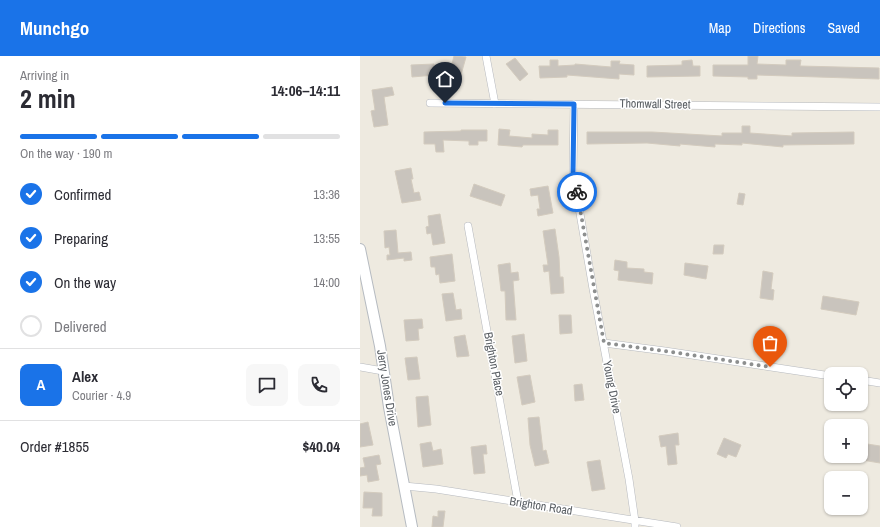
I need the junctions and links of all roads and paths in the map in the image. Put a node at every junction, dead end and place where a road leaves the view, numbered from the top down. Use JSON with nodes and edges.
{"nodes":[{"id":1,"x":486,"y":56,"type":"edge"},
{"id":2,"x":430,"y":103,"type":"dead end"},
{"id":3,"x":495,"y":104,"type":"junction"},
{"id":4,"x":574,"y":104,"type":"junction"},
{"id":5,"x":880,"y":107,"type":"edge"},
{"id":6,"x":468,"y":226,"type":"dead end"},
{"id":7,"x":360,"y":249,"type":"edge"},
{"id":8,"x":604,"y":343,"type":"junction"},
{"id":9,"x":360,"y":367,"type":"edge"},
{"id":10,"x":383,"y":371,"type":"junction"},
{"id":11,"x":824,"y":375,"type":"edge"},
{"id":12,"x":868,"y":381,"type":"edge"},
{"id":13,"x":880,"y":383,"type":"edge"},
{"id":14,"x":404,"y":486,"type":"junction"},
{"id":15,"x":518,"y":502,"type":"junction"},
{"id":16,"x":635,"y":524,"type":"edge"},
{"id":17,"x":412,"y":527,"type":"edge"},
{"id":18,"x":677,"y":527,"type":"edge"}],
"edges":[{"from":1,"to":3,"type":"street"},
{"from":2,"to":3,"type":"street","name":"Thomwall Street"},
{"from":3,"to":4,"type":"street","name":"Thomwall Street"},
{"from":4,"to":5,"type":"street","name":"Thomwall Street"},
{"from":4,"to":8,"type":"street","name":"Young Drive"},
{"from":6,"to":15,"type":"street","name":"Brighton Place"},
{"from":7,"to":10,"type":"main road","name":"Jerry Jones Drive"},
{"from":8,"to":11,"type":"street"},
{"from":8,"to":16,"type":"street","name":"Young Drive"},
{"from":9,"to":10,"type":"street"},
{"from":10,"to":14,"type":"main road","name":"Jerry Jones Drive"},
{"from":12,"to":13,"type":"street"},
{"from":14,"to":15,"type":"street","name":"Brighton Road"},
{"from":14,"to":17,"type":"main road","name":"Jerry Jones Drive"},
{"from":15,"to":16,"type":"street","name":"Brighton Road"},
{"from":16,"to":18,"type":"street","name":"Brighton Road"}]}
